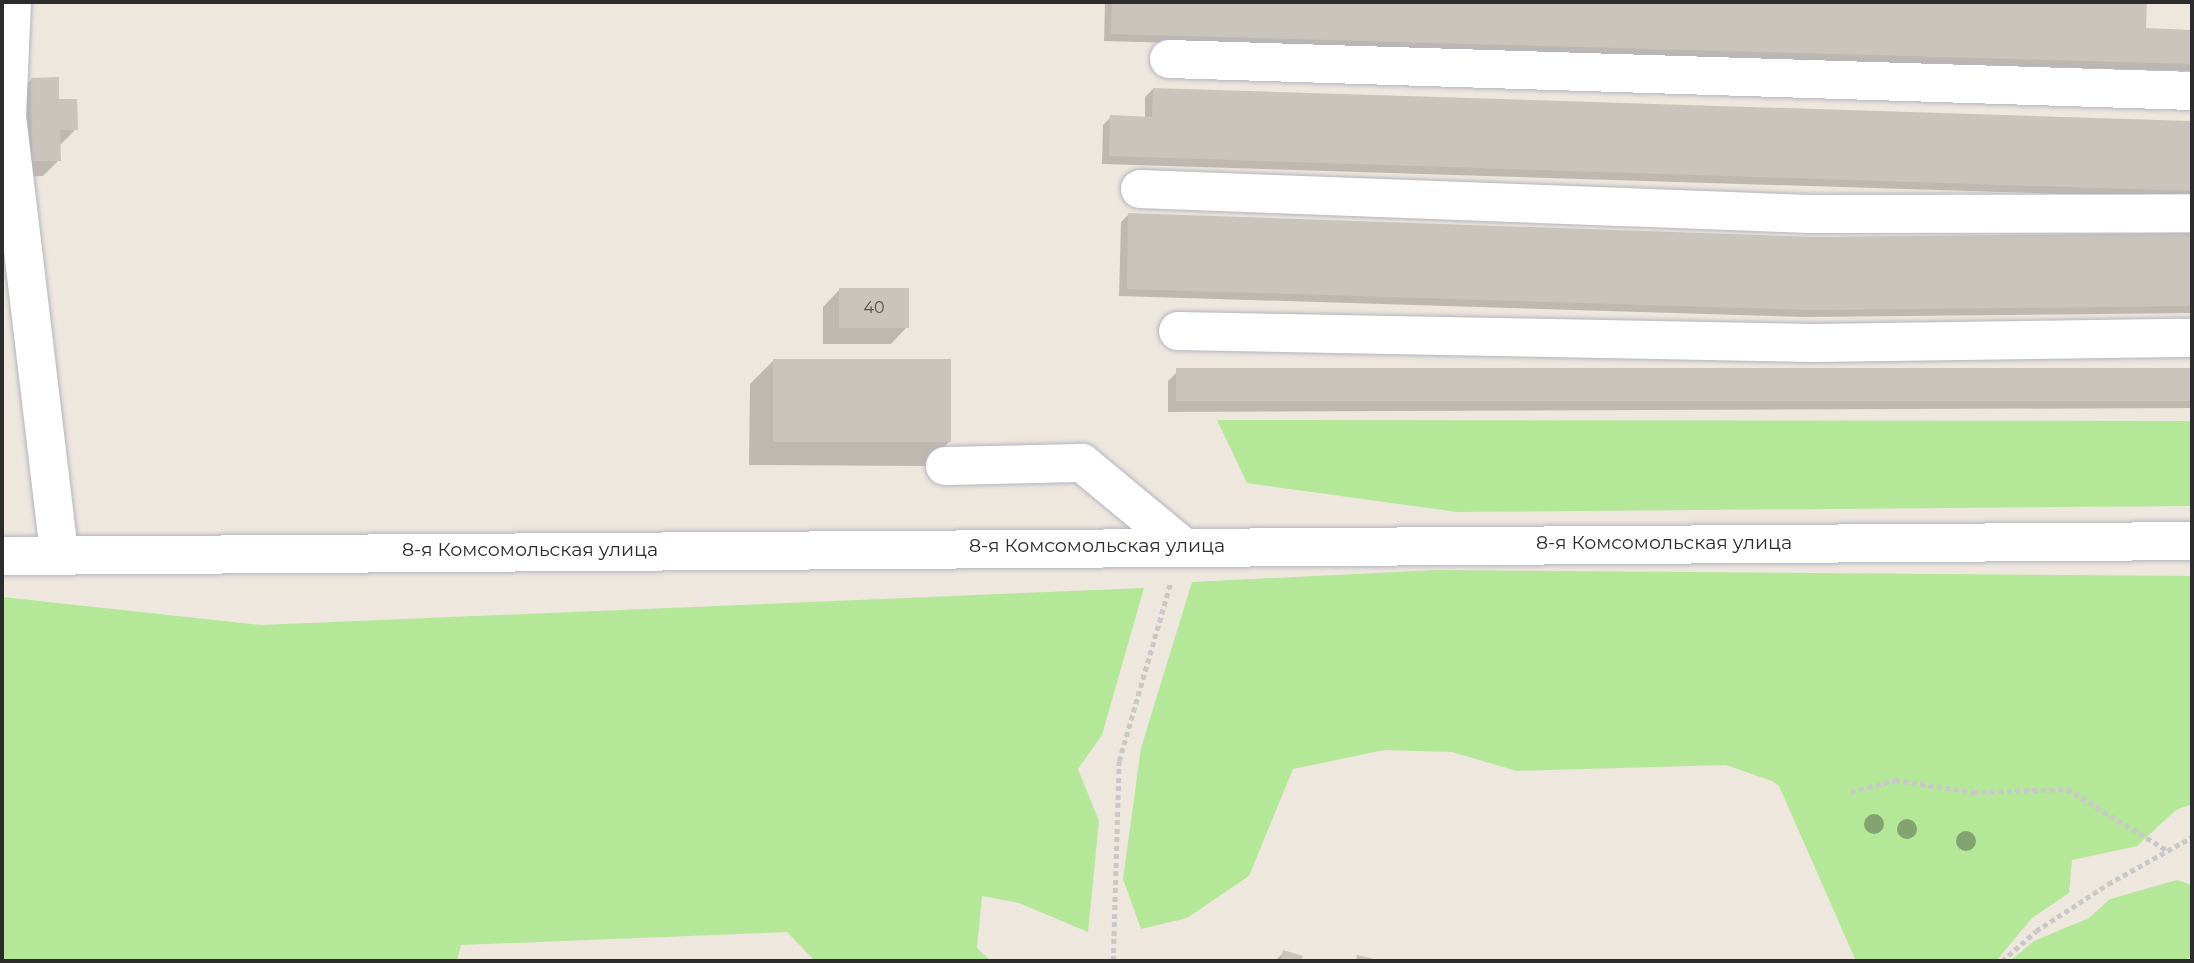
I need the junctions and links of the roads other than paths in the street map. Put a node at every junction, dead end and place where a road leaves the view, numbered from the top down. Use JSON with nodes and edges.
{"nodes":[{"id":1,"x":12,"y":2,"type":"edge"},
{"id":2,"x":1170,"y":59,"type":"dead end"},
{"id":3,"x":2192,"y":91,"type":"edge"},
{"id":4,"x":1140,"y":189,"type":"dead end"},
{"id":5,"x":2192,"y":213,"type":"edge"},
{"id":6,"x":1178,"y":331,"type":"dead end"},
{"id":7,"x":2192,"y":338,"type":"edge"},
{"id":8,"x":945,"y":466,"type":"dead end"},
{"id":9,"x":2192,"y":541,"type":"edge"},
{"id":10,"x":1181,"y":545,"type":"junction"},
{"id":11,"x":59,"y":554,"type":"junction"},
{"id":12,"x":2,"y":556,"type":"edge"}],
"edges":[{"from":1,"to":11,"type":"street"},
{"from":2,"to":3,"type":"street"},
{"from":4,"to":5,"type":"street"},
{"from":6,"to":7,"type":"street"},
{"from":8,"to":10,"type":"street"},
{"from":9,"to":10,"type":"street","name":"8-я Комсомольская улица"},
{"from":10,"to":11,"type":"street","name":"8-я Комсомольская улица"},
{"from":11,"to":12,"type":"street","name":"8-я Комсомольская улица"}]}
